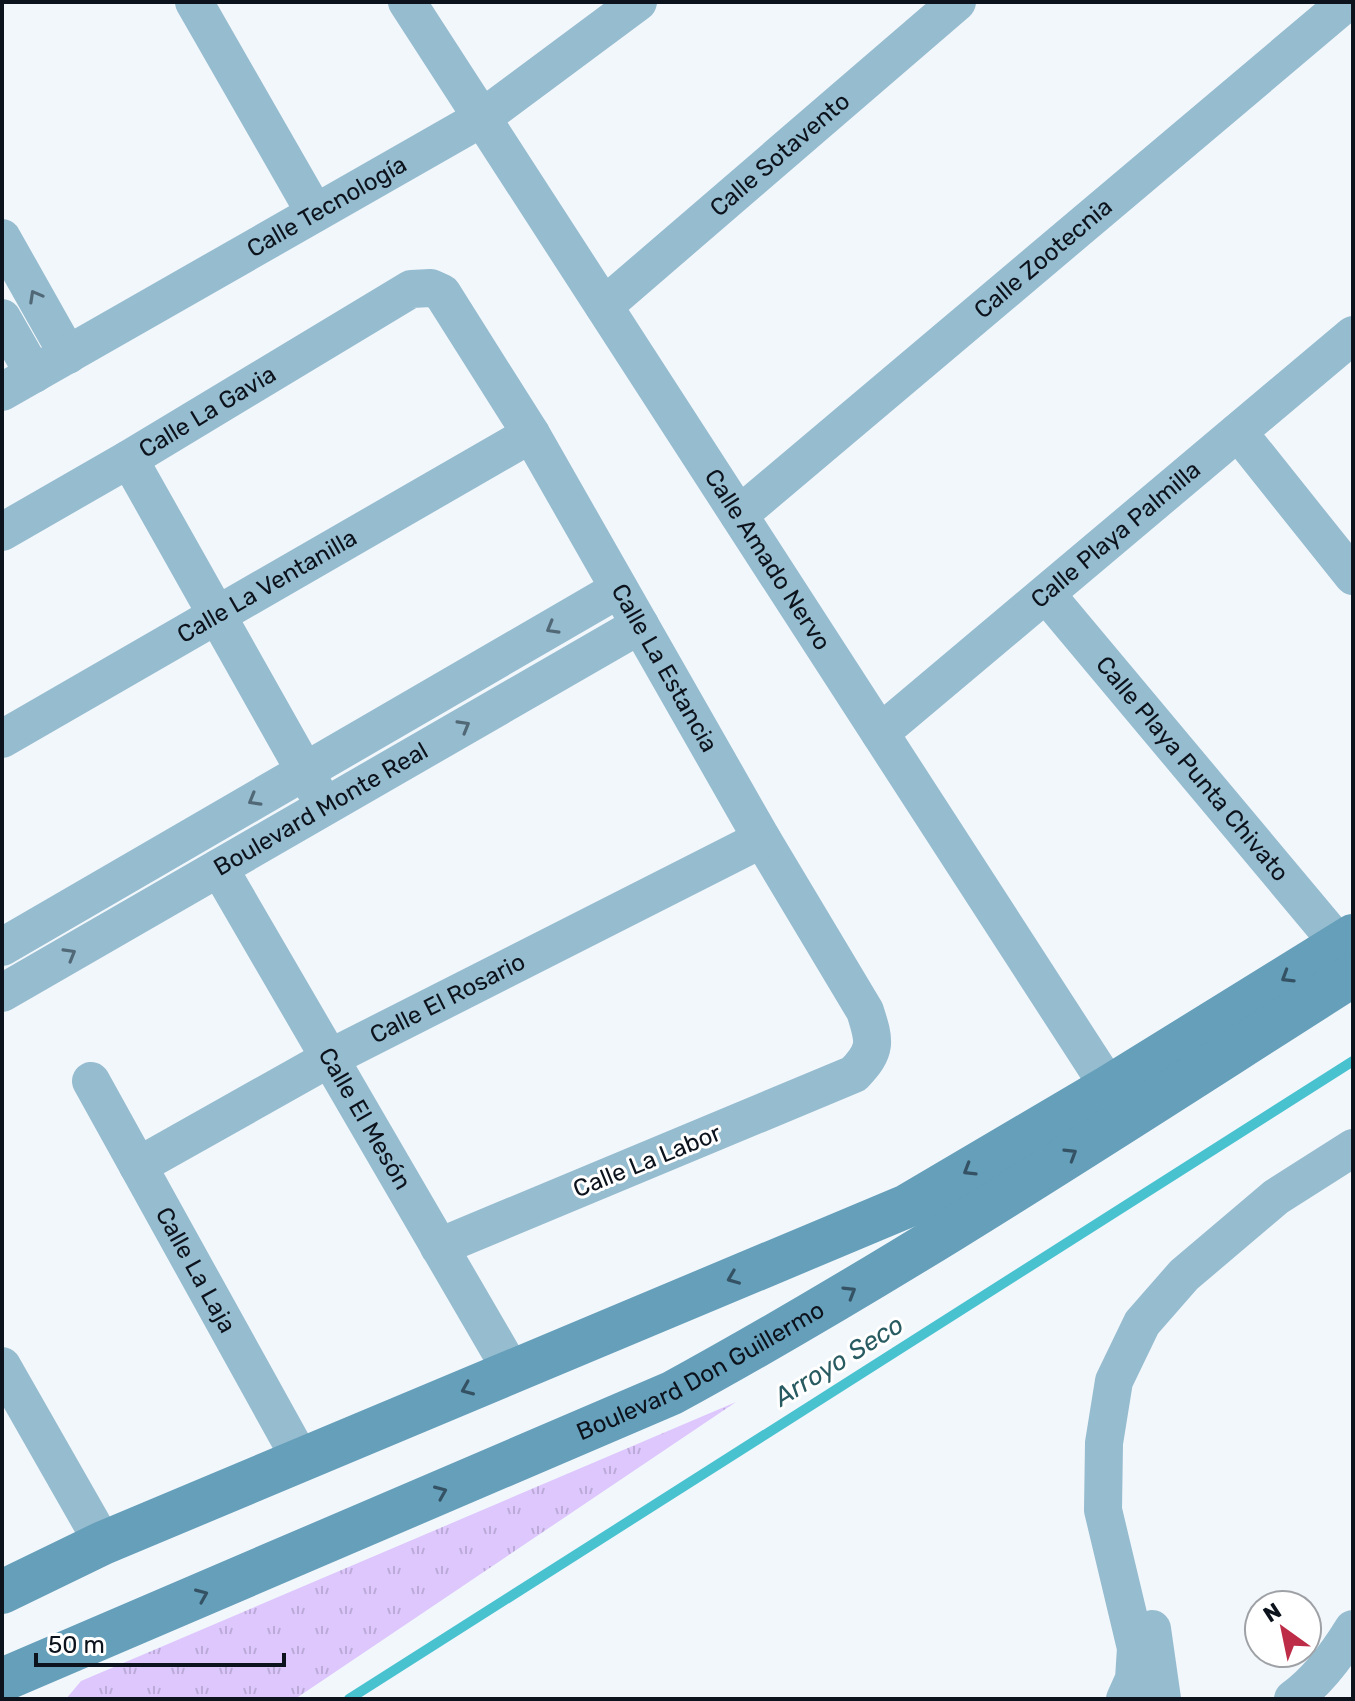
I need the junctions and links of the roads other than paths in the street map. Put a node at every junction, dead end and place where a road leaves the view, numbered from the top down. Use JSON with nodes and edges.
{"nodes":[{"id":1,"x":194,"y":2,"type":"edge"},
{"id":2,"x":407,"y":2,"type":"edge"},
{"id":3,"x":638,"y":2,"type":"edge"},
{"id":4,"x":957,"y":2,"type":"edge"},
{"id":5,"x":1347,"y":2,"type":"edge"},
{"id":6,"x":482,"y":118,"type":"junction"},
{"id":7,"x":315,"y":213,"type":"junction"},
{"id":8,"x":2,"y":238,"type":"edge"},
{"id":9,"x":411,"y":289,"type":"joint"},
{"id":10,"x":604,"y":306,"type":"junction"},
{"id":11,"x":2,"y":318,"type":"edge"},
{"id":12,"x":1353,"y":335,"type":"edge"},
{"id":13,"x":68,"y":355,"type":"junction"},
{"id":14,"x":34,"y":374,"type":"junction"},
{"id":15,"x":2,"y":392,"type":"edge"},
{"id":16,"x":1238,"y":432,"type":"junction"},
{"id":17,"x":531,"y":434,"type":"junction"},
{"id":18,"x":129,"y":459,"type":"junction"},
{"id":19,"x":739,"y":515,"type":"junction"},
{"id":20,"x":2,"y":532,"type":"edge"},
{"id":21,"x":1353,"y":576,"type":"edge"},
{"id":22,"x":619,"y":589,"type":"junction"},
{"id":23,"x":1046,"y":594,"type":"junction"},
{"id":24,"x":218,"y":616,"type":"junction"},
{"id":25,"x":640,"y":625,"type":"junction"},
{"id":26,"x":880,"y":733,"type":"junction"},
{"id":27,"x":2,"y":739,"type":"edge"},
{"id":28,"x":305,"y":771,"type":"junction"},
{"id":29,"x":325,"y":807,"type":"junction"},
{"id":30,"x":762,"y":839,"type":"junction"},
{"id":31,"x":219,"y":868,"type":"junction"},
{"id":32,"x":2,"y":947,"type":"edge"},
{"id":33,"x":1348,"y":952,"type":"edge"},
{"id":34,"x":2,"y":993,"type":"edge"},
{"id":35,"x":330,"y":1058,"type":"junction"},
{"id":36,"x":854,"y":1074,"type":"joint"},
{"id":37,"x":91,"y":1081,"type":"dead end"},
{"id":38,"x":1119,"y":1102,"type":"junction"},
{"id":39,"x":1353,"y":1148,"type":"edge"},
{"id":40,"x":138,"y":1166,"type":"junction"},
{"id":41,"x":907,"y":1206,"type":"junction"},
{"id":42,"x":439,"y":1247,"type":"junction"},
{"id":43,"x":926,"y":1247,"type":"junction"},
{"id":44,"x":1184,"y":1275,"type":"junction"},
{"id":45,"x":2,"y":1366,"type":"edge"},
{"id":46,"x":511,"y":1370,"type":"junction"},
{"id":47,"x":301,"y":1460,"type":"junction"},
{"id":48,"x":103,"y":1543,"type":"junction"},
{"id":49,"x":2,"y":1592,"type":"edge"},
{"id":50,"x":1353,"y":1629,"type":"edge"},
{"id":51,"x":8,"y":1685,"type":"edge"},
{"id":52,"x":1125,"y":1699,"type":"edge"},
{"id":53,"x":1162,"y":1699,"type":"edge"},
{"id":54,"x":1293,"y":1699,"type":"edge"}],
"edges":[{"from":1,"to":7,"type":"street"},
{"from":2,"to":6,"type":"street","name":"Calle Amado Nervo"},
{"from":3,"to":6,"type":"street","name":"Calle Tecnología"},
{"from":4,"to":10,"type":"street","name":"Calle Sotavento"},
{"from":5,"to":19,"type":"street","name":"Calle Zootecnia"},
{"from":6,"to":7,"type":"street","name":"Calle Tecnología"},
{"from":6,"to":10,"type":"street","name":"Calle Amado Nervo"},
{"from":7,"to":13,"type":"street","name":"Calle Tecnología"},
{"from":13,"to":8,"type":"street","one_way":true},
{"from":9,"to":17,"type":"street","name":"Calle La Estancia"},
{"from":9,"to":18,"type":"street","name":"Calle La Gavia"},
{"from":10,"to":19,"type":"street","name":"Calle Amado Nervo"},
{"from":11,"to":14,"type":"street"},
{"from":12,"to":16,"type":"street","name":"Calle Playa Palmilla"},
{"from":13,"to":14,"type":"street","name":"Calle Tecnología"},
{"from":14,"to":15,"type":"street","name":"Calle Tecnología"},
{"from":16,"to":21,"type":"street"},
{"from":16,"to":23,"type":"street","name":"Calle Playa Palmilla"},
{"from":17,"to":22,"type":"street","name":"Calle La Estancia"},
{"from":17,"to":24,"type":"street","name":"Calle La Ventanilla"},
{"from":18,"to":20,"type":"street","name":"Calle La Gavia"},
{"from":18,"to":24,"type":"street"},
{"from":19,"to":26,"type":"street","name":"Calle Amado Nervo"},
{"from":22,"to":25,"type":"street","name":"Calle La Estancia"},
{"from":22,"to":28,"type":"street","name":"Boulevard Monte Real","one_way":true},
{"from":23,"to":26,"type":"street","name":"Calle Playa Palmilla"},
{"from":23,"to":33,"type":"street","name":"Calle Playa Punta Chivato"},
{"from":24,"to":27,"type":"street","name":"Calle La Ventanilla"},
{"from":24,"to":28,"type":"street"},
{"from":29,"to":25,"type":"street","name":"Boulevard Monte Real","one_way":true},
{"from":25,"to":30,"type":"street","name":"Calle La Estancia"},
{"from":26,"to":38,"type":"street","name":"Calle Amado Nervo"},
{"from":28,"to":29,"type":"street"},
{"from":28,"to":32,"type":"street","name":"Boulevard Monte Real","one_way":true},
{"from":29,"to":31,"type":"street","name":"Boulevard Monte Real"},
{"from":30,"to":35,"type":"street","name":"Calle El Rosario"},
{"from":30,"to":36,"type":"street","name":"Calle La Estancia"},
{"from":34,"to":31,"type":"street","name":"Boulevard Monte Real","one_way":true},
{"from":31,"to":35,"type":"street","name":"Calle El Mesón"},
{"from":33,"to":38,"type":"main road","name":"Boulevard Don Guillermo"},
{"from":35,"to":40,"type":"street","name":"Calle El Rosario"},
{"from":35,"to":42,"type":"street","name":"Calle El Mesón"},
{"from":36,"to":42,"type":"street","name":"Calle La Labor"},
{"from":37,"to":40,"type":"street","name":"Calle La Laja"},
{"from":38,"to":41,"type":"main road","name":"Boulevard Don Guillermo","one_way":true},
{"from":43,"to":38,"type":"main road","name":"Boulevard Don Guillermo","one_way":true},
{"from":39,"to":44,"type":"street"},
{"from":40,"to":47,"type":"street","name":"Calle La Laja"},
{"from":41,"to":43,"type":"main road"},
{"from":41,"to":46,"type":"main road","name":"Boulevard Don Guillermo","one_way":true},
{"from":42,"to":46,"type":"street","name":"Calle El Mesón"},
{"from":51,"to":43,"type":"main road","name":"Boulevard Don Guillermo","one_way":true},
{"from":44,"to":52,"type":"street"},
{"from":44,"to":53,"type":"street"},
{"from":45,"to":48,"type":"street"},
{"from":46,"to":47,"type":"main road","name":"Boulevard Don Guillermo","one_way":true},
{"from":47,"to":48,"type":"main road","name":"Boulevard Don Guillermo"},
{"from":48,"to":49,"type":"main road","name":"Boulevard Don Guillermo"},
{"from":50,"to":54,"type":"street"}]}
